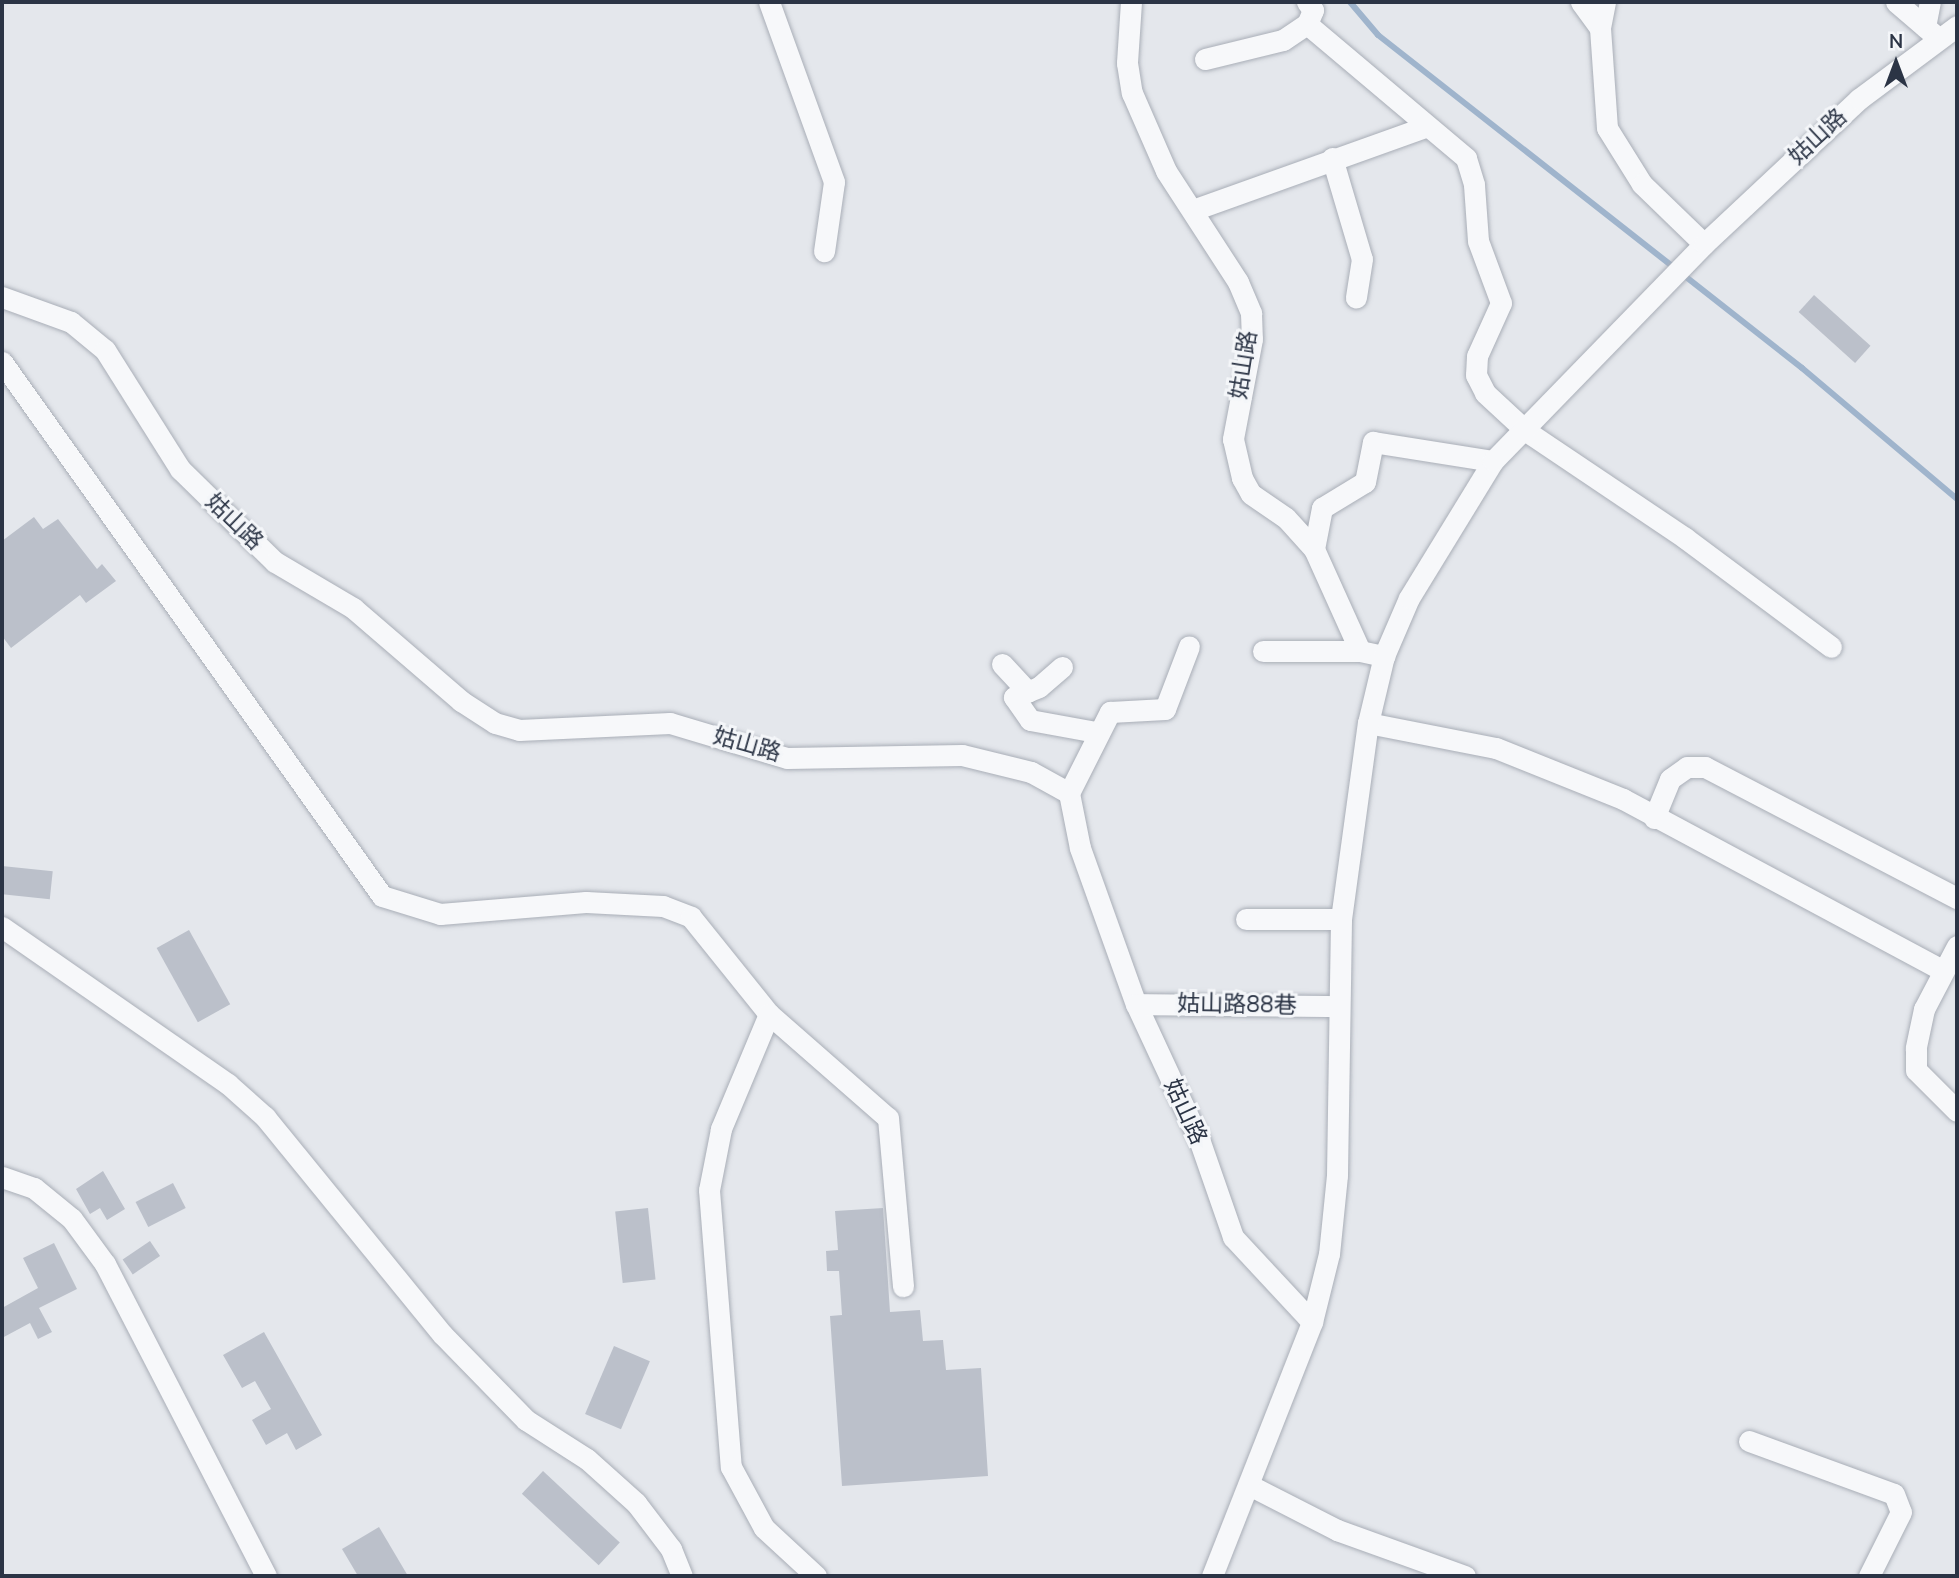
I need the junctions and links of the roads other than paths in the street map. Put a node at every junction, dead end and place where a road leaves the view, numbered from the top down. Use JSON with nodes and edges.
{"nodes":[{"id":1,"x":769,"y":2,"type":"edge"},
{"id":2,"x":1131,"y":2,"type":"edge"},
{"id":3,"x":1307,"y":2,"type":"edge"},
{"id":4,"x":1581,"y":2,"type":"edge"},
{"id":5,"x":1605,"y":2,"type":"edge"},
{"id":6,"x":1896,"y":2,"type":"edge"},
{"id":7,"x":1930,"y":2,"type":"edge"},
{"id":8,"x":1307,"y":24,"type":"junction"},
{"id":9,"x":1957,"y":26,"type":"edge"},
{"id":10,"x":1600,"y":28,"type":"junction"},
{"id":11,"x":1932,"y":33,"type":"junction"},
{"id":12,"x":1205,"y":60,"type":"dead end"},
{"id":13,"x":1425,"y":127,"type":"junction"},
{"id":14,"x":1332,"y":158,"type":"junction"},
{"id":15,"x":1194,"y":210,"type":"junction"},
{"id":16,"x":1704,"y":244,"type":"junction"},
{"id":17,"x":824,"y":251,"type":"dead end"},
{"id":18,"x":2,"y":297,"type":"edge"},
{"id":19,"x":1356,"y":298,"type":"dead end"},
{"id":20,"x":2,"y":362,"type":"edge"},
{"id":21,"x":1526,"y":431,"type":"junction"},
{"id":22,"x":1493,"y":461,"type":"junction"},
{"id":23,"x":1314,"y":549,"type":"junction"},
{"id":24,"x":1188,"y":646,"type":"dead end"},
{"id":25,"x":1831,"y":647,"type":"dead end"},
{"id":26,"x":1263,"y":651,"type":"dead end"},
{"id":27,"x":1360,"y":651,"type":"junction"},
{"id":28,"x":1384,"y":656,"type":"junction"},
{"id":29,"x":1002,"y":664,"type":"dead end"},
{"id":30,"x":1062,"y":667,"type":"dead end"},
{"id":31,"x":1028,"y":692,"type":"junction"},
{"id":32,"x":1368,"y":723,"type":"junction"},
{"id":33,"x":1096,"y":732,"type":"junction"},
{"id":34,"x":1069,"y":793,"type":"junction"},
{"id":35,"x":1654,"y":818,"type":"junction"},
{"id":36,"x":1957,"y":898,"type":"edge"},
{"id":37,"x":1246,"y":919,"type":"dead end"},
{"id":38,"x":1342,"y":919,"type":"junction"},
{"id":39,"x":2,"y":927,"type":"edge"},
{"id":40,"x":1957,"y":946,"type":"edge"},
{"id":41,"x":1942,"y":970,"type":"junction"},
{"id":42,"x":1136,"y":1004,"type":"junction"},
{"id":43,"x":1339,"y":1006,"type":"junction"},
{"id":44,"x":769,"y":1014,"type":"junction"},
{"id":45,"x":1957,"y":1111,"type":"edge"},
{"id":46,"x":2,"y":1177,"type":"edge"},
{"id":47,"x":902,"y":1286,"type":"dead end"},
{"id":48,"x":1312,"y":1322,"type":"junction"},
{"id":49,"x":1749,"y":1441,"type":"dead end"},
{"id":50,"x":1251,"y":1486,"type":"junction"},
{"id":51,"x":266,"y":1576,"type":"edge"},
{"id":52,"x":682,"y":1576,"type":"edge"},
{"id":53,"x":816,"y":1576,"type":"edge"},
{"id":54,"x":1212,"y":1576,"type":"edge"},
{"id":55,"x":1465,"y":1576,"type":"edge"},
{"id":56,"x":1869,"y":1576,"type":"edge"}],
"edges":[{"from":1,"to":17,"type":"street"},
{"from":2,"to":15,"type":"street","name":"姑山路"},
{"from":3,"to":8,"type":"street"},
{"from":4,"to":10,"type":"street"},
{"from":5,"to":10,"type":"street"},
{"from":6,"to":11,"type":"street"},
{"from":7,"to":11,"type":"street"},
{"from":8,"to":12,"type":"street"},
{"from":8,"to":13,"type":"street"},
{"from":9,"to":11,"type":"street","name":"姑山路"},
{"from":10,"to":16,"type":"street"},
{"from":11,"to":16,"type":"street","name":"姑山路"},
{"from":13,"to":14,"type":"street"},
{"from":13,"to":21,"type":"street"},
{"from":14,"to":15,"type":"street"},
{"from":14,"to":19,"type":"street"},
{"from":15,"to":23,"type":"street","name":"姑山路"},
{"from":16,"to":21,"type":"street","name":"姑山路"},
{"from":18,"to":34,"type":"street","name":"姑山路"},
{"from":20,"to":44,"type":"street"},
{"from":21,"to":22,"type":"street"},
{"from":21,"to":25,"type":"street"},
{"from":22,"to":23,"type":"street"},
{"from":22,"to":28,"type":"street"},
{"from":23,"to":27,"type":"street","name":"姑山路"},
{"from":24,"to":33,"type":"street"},
{"from":26,"to":27,"type":"street"},
{"from":27,"to":28,"type":"street"},
{"from":28,"to":32,"type":"street"},
{"from":29,"to":31,"type":"street"},
{"from":30,"to":31,"type":"street"},
{"from":31,"to":33,"type":"street"},
{"from":32,"to":35,"type":"street"},
{"from":32,"to":38,"type":"street"},
{"from":33,"to":34,"type":"street"},
{"from":34,"to":42,"type":"street","name":"姑山路"},
{"from":35,"to":36,"type":"street"},
{"from":35,"to":41,"type":"street"},
{"from":37,"to":38,"type":"street"},
{"from":38,"to":43,"type":"street"},
{"from":39,"to":52,"type":"street"},
{"from":40,"to":41,"type":"street"},
{"from":41,"to":45,"type":"street"},
{"from":42,"to":43,"type":"street","name":"姑山路88巷"},
{"from":42,"to":48,"type":"street","name":"姑山路"},
{"from":43,"to":48,"type":"street"},
{"from":44,"to":47,"type":"street"},
{"from":44,"to":53,"type":"street"},
{"from":46,"to":51,"type":"street"},
{"from":48,"to":50,"type":"street"},
{"from":49,"to":56,"type":"street"},
{"from":50,"to":54,"type":"street"},
{"from":50,"to":55,"type":"street"}]}
